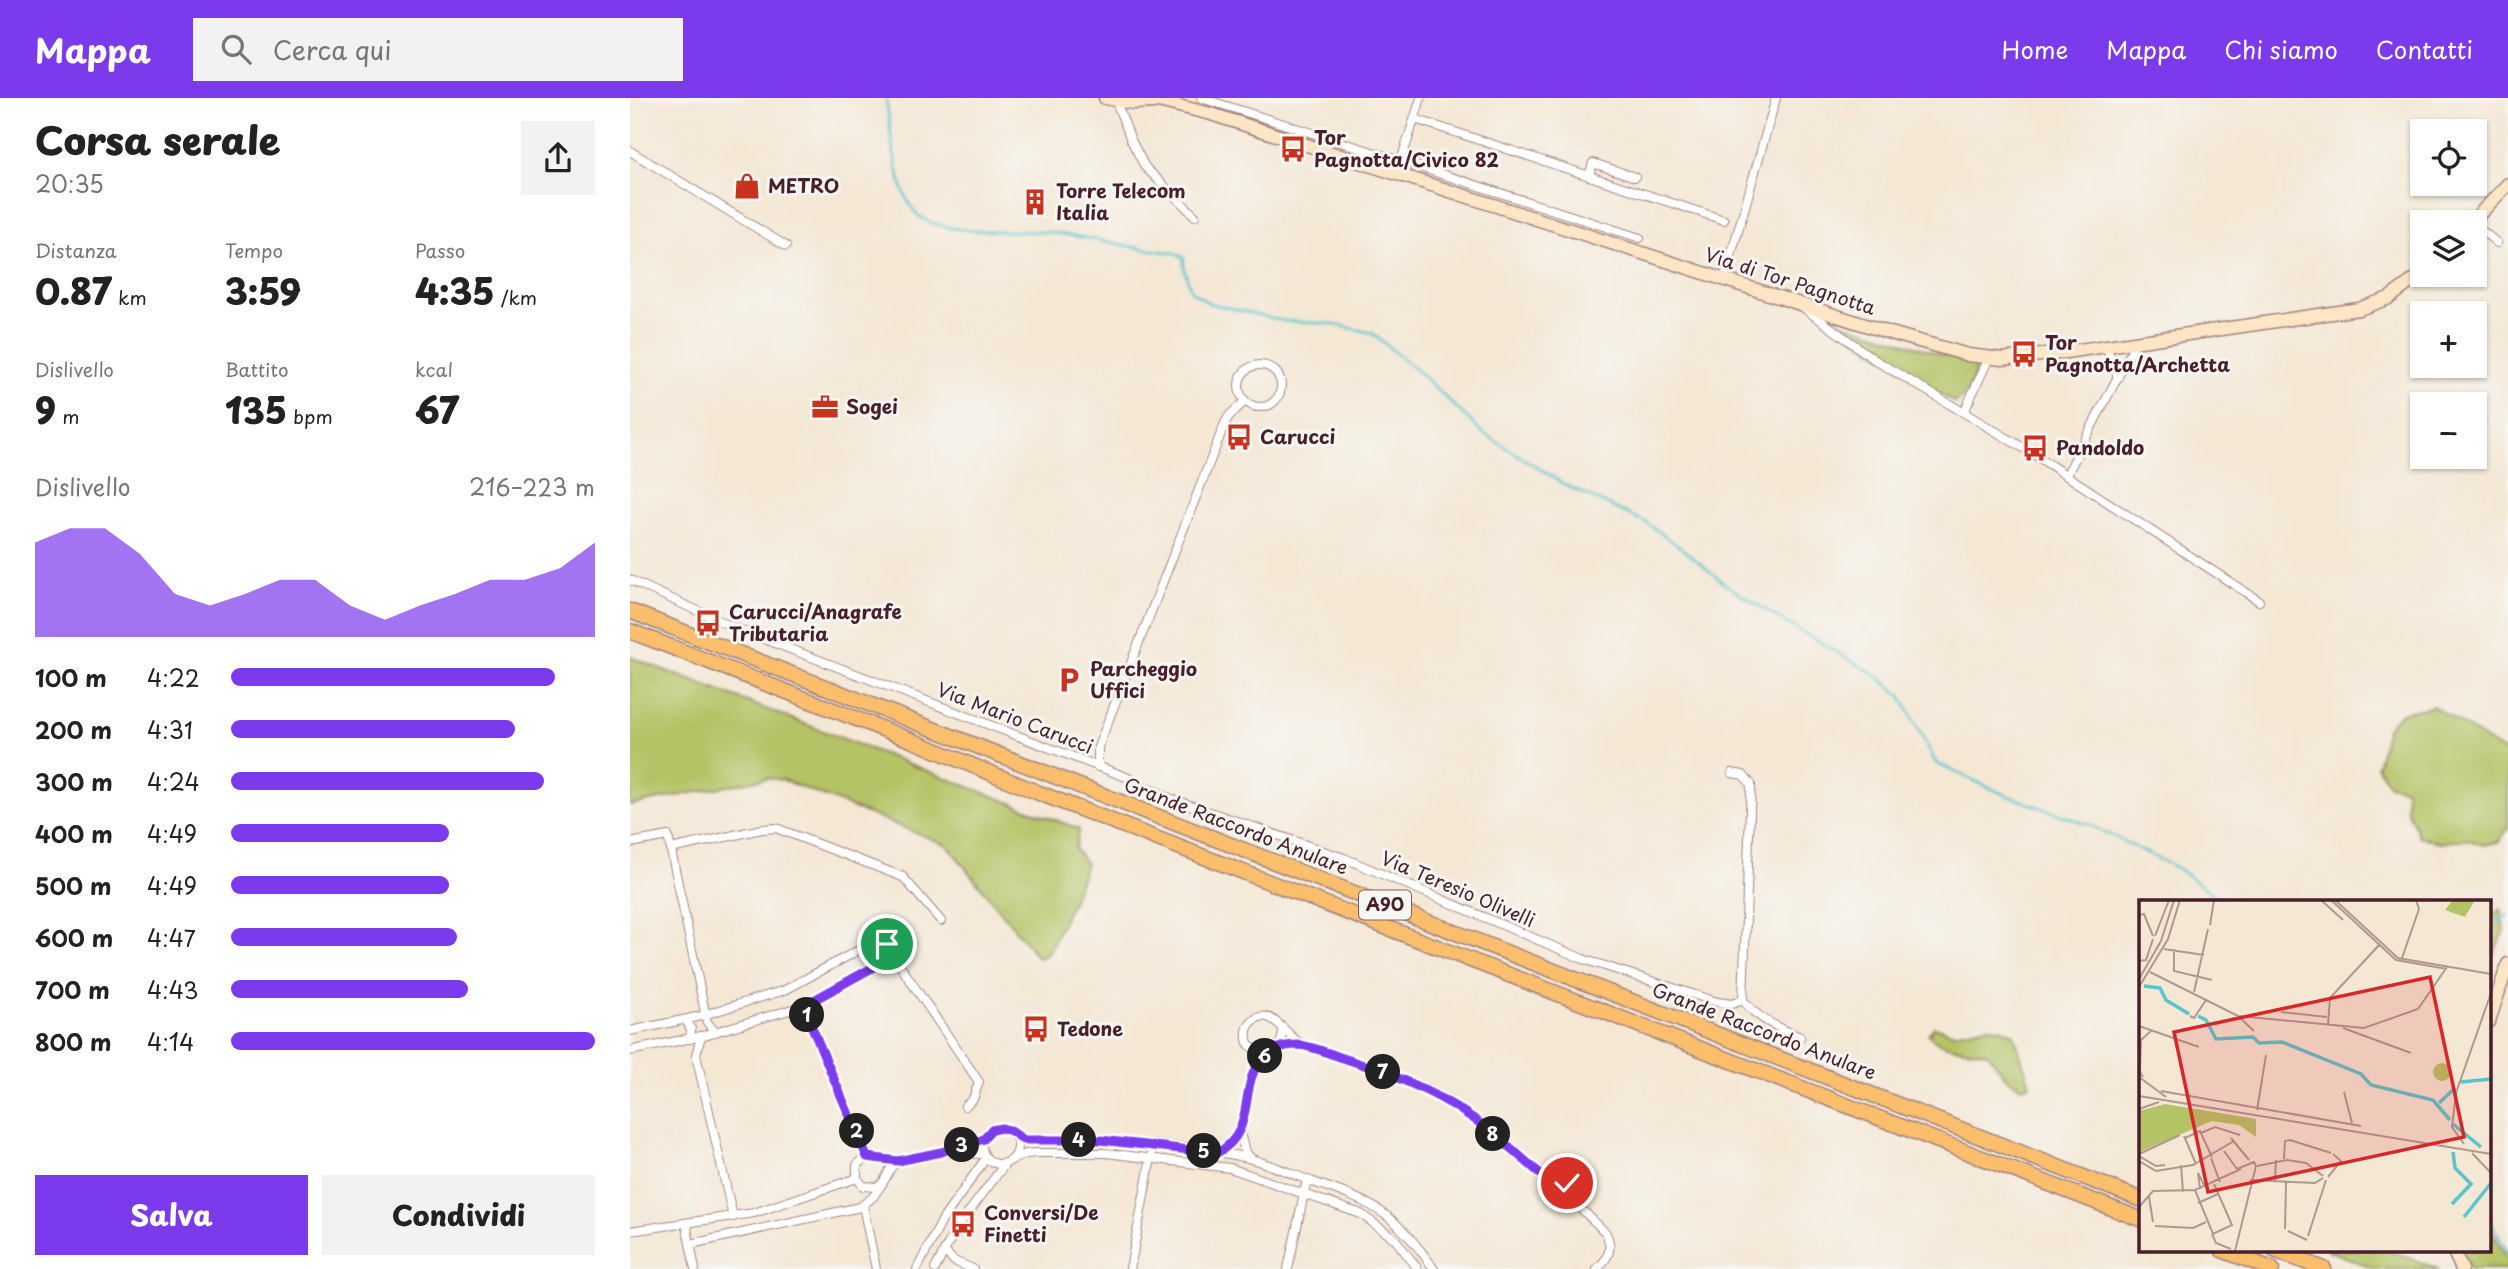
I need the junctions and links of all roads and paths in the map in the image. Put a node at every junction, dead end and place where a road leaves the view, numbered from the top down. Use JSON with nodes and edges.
{"nodes":[{"id":1,"x":1201,"y":98,"type":"edge"},
{"id":2,"x":1421,"y":98,"type":"edge"},
{"id":3,"x":1776,"y":98,"type":"edge"},
{"id":4,"x":1111,"y":99,"type":"edge"},
{"id":5,"x":1150,"y":100,"type":"edge"},
{"id":6,"x":1415,"y":118,"type":"junction"},
{"id":7,"x":630,"y":151,"type":"edge"},
{"id":8,"x":1401,"y":161,"type":"junction"},
{"id":9,"x":1589,"y":176,"type":"junction"},
{"id":10,"x":1635,"y":177,"type":"dead end"},
{"id":11,"x":2505,"y":193,"type":"edge"},
{"id":12,"x":2487,"y":210,"type":"edge"},
{"id":13,"x":1195,"y":216,"type":"dead end"},
{"id":14,"x":1724,"y":220,"type":"dead end"},
{"id":15,"x":2487,"y":235,"type":"edge"},
{"id":16,"x":1640,"y":238,"type":"dead end"},
{"id":17,"x":2497,"y":243,"type":"dead end"},
{"id":18,"x":786,"y":246,"type":"dead end"},
{"id":19,"x":1724,"y":280,"type":"junction"},
{"id":20,"x":2410,"y":283,"type":"edge"},
{"id":21,"x":1796,"y":302,"type":"junction"},
{"id":22,"x":2136,"y":342,"type":"junction"},
{"id":23,"x":2106,"y":346,"type":"junction"},
{"id":24,"x":1989,"y":358,"type":"junction"},
{"id":25,"x":2118,"y":377,"type":"junction"},
{"id":26,"x":1245,"y":401,"type":"junction"},
{"id":27,"x":1964,"y":412,"type":"junction"},
{"id":28,"x":2066,"y":476,"type":"junction"},
{"id":29,"x":630,"y":580,"type":"edge"},
{"id":30,"x":2259,"y":601,"type":"dead end"},
{"id":31,"x":630,"y":611,"type":"edge"},
{"id":32,"x":630,"y":631,"type":"edge"},
{"id":33,"x":1098,"y":767,"type":"junction"},
{"id":34,"x":1731,"y":773,"type":"dead end"},
{"id":35,"x":630,"y":843,"type":"edge"},
{"id":36,"x":671,"y":849,"type":"junction"},
{"id":37,"x":941,"y":921,"type":"dead end"},
{"id":38,"x":874,"y":927,"type":"dead end"},
{"id":39,"x":881,"y":938,"type":"junction"},
{"id":40,"x":892,"y":957,"type":"junction"},
{"id":41,"x":2508,"y":964,"type":"edge"},
{"id":42,"x":1743,"y":1000,"type":"junction"},
{"id":43,"x":803,"y":1006,"type":"junction"},
{"id":44,"x":706,"y":1015,"type":"junction"},
{"id":45,"x":2490,"y":1018,"type":"edge"},
{"id":46,"x":686,"y":1020,"type":"junction"},
{"id":47,"x":1283,"y":1029,"type":"junction"},
{"id":48,"x":630,"y":1031,"type":"edge"},
{"id":49,"x":715,"y":1032,"type":"junction"},
{"id":50,"x":701,"y":1036,"type":"junction"},
{"id":51,"x":1800,"y":1037,"type":"dead end"},
{"id":52,"x":690,"y":1039,"type":"junction"},
{"id":53,"x":1302,"y":1045,"type":"junction"},
{"id":54,"x":1278,"y":1048,"type":"junction"},
{"id":55,"x":1252,"y":1049,"type":"junction"},
{"id":56,"x":630,"y":1051,"type":"edge"},
{"id":57,"x":1266,"y":1054,"type":"junction"},
{"id":58,"x":1254,"y":1071,"type":"junction"},
{"id":59,"x":965,"y":1106,"type":"dead end"},
{"id":60,"x":1240,"y":1133,"type":"junction"},
{"id":61,"x":1016,"y":1137,"type":"junction"},
{"id":62,"x":984,"y":1139,"type":"junction"},
{"id":63,"x":1159,"y":1146,"type":"junction"},
{"id":64,"x":943,"y":1152,"type":"junction"},
{"id":65,"x":1217,"y":1153,"type":"junction"},
{"id":66,"x":985,"y":1156,"type":"junction"},
{"id":67,"x":867,"y":1157,"type":"junction"},
{"id":68,"x":1151,"y":1158,"type":"junction"},
{"id":69,"x":1014,"y":1159,"type":"junction"},
{"id":70,"x":1252,"y":1159,"type":"junction"},
{"id":71,"x":881,"y":1160,"type":"junction"},
{"id":72,"x":898,"y":1161,"type":"junction"},
{"id":73,"x":1005,"y":1164,"type":"junction"},
{"id":74,"x":887,"y":1171,"type":"junction"},
{"id":75,"x":857,"y":1178,"type":"junction"},
{"id":76,"x":1313,"y":1182,"type":"junction"},
{"id":77,"x":1552,"y":1183,"type":"junction"},
{"id":78,"x":882,"y":1184,"type":"junction"},
{"id":79,"x":1305,"y":1193,"type":"junction"},
{"id":80,"x":1566,"y":1194,"type":"junction"},
{"id":81,"x":2139,"y":1199,"type":"edge"},
{"id":82,"x":863,"y":1206,"type":"junction"},
{"id":83,"x":733,"y":1217,"type":"junction"},
{"id":84,"x":2139,"y":1219,"type":"edge"},
{"id":85,"x":689,"y":1223,"type":"junction"},
{"id":86,"x":630,"y":1231,"type":"edge"},
{"id":87,"x":691,"y":1244,"type":"junction"},
{"id":88,"x":944,"y":1251,"type":"junction"},
{"id":89,"x":2227,"y":1252,"type":"edge"},
{"id":90,"x":2279,"y":1252,"type":"edge"},
{"id":91,"x":2454,"y":1252,"type":"edge"},
{"id":92,"x":695,"y":1269,"type":"edge"},
{"id":93,"x":876,"y":1269,"type":"edge"},
{"id":94,"x":916,"y":1269,"type":"edge"},
{"id":95,"x":935,"y":1269,"type":"edge"},
{"id":96,"x":973,"y":1269,"type":"edge"},
{"id":97,"x":1130,"y":1269,"type":"edge"},
{"id":98,"x":1288,"y":1269,"type":"edge"},
{"id":99,"x":1418,"y":1269,"type":"edge"},
{"id":100,"x":1434,"y":1269,"type":"edge"},
{"id":101,"x":1597,"y":1269,"type":"edge"},
{"id":102,"x":2272,"y":1269,"type":"edge"},
{"id":103,"x":2324,"y":1269,"type":"edge"},
{"id":104,"x":2462,"y":1269,"type":"edge"}],
"edges":[{"from":1,"to":8,"type":"street"},
{"from":2,"to":6,"type":"street"},
{"from":3,"to":19,"type":"street"},
{"from":4,"to":5,"type":"street","name":"Via di Tor Pagnotta"},
{"from":4,"to":13,"type":"street"},
{"from":5,"to":19,"type":"street","name":"Via di Tor Pagnotta"},
{"from":6,"to":8,"type":"street"},
{"from":6,"to":9,"type":"street"},
{"from":7,"to":18,"type":"street"},
{"from":8,"to":16,"type":"street"},
{"from":9,"to":10,"type":"street"},
{"from":9,"to":14,"type":"street"},
{"from":11,"to":12,"type":"street"},
{"from":15,"to":17,"type":"street"},
{"from":19,"to":21,"type":"street","name":"Via di Tor Pagnotta"},
{"from":20,"to":22,"type":"street","name":"Via di Tor Pagnotta"},
{"from":21,"to":24,"type":"street","name":"Via di Tor Pagnotta"},
{"from":21,"to":27,"type":"street"},
{"from":22,"to":23,"type":"street","name":"Via di Tor Pagnotta"},
{"from":22,"to":25,"type":"street"},
{"from":23,"to":24,"type":"street","name":"Via di Tor Pagnotta"},
{"from":23,"to":25,"type":"street"},
{"from":24,"to":27,"type":"street"},
{"from":25,"to":28,"type":"street"},
{"from":26,"to":26,"type":"street"},
{"from":26,"to":33,"type":"street","name":"Via Mario Carucci"},
{"from":27,"to":28,"type":"street"},
{"from":28,"to":30,"type":"street"},
{"from":29,"to":33,"type":"street","name":"Via Mario Carucci"},
{"from":31,"to":81,"type":"highway","name":"Grande Raccordo Anulare","number":"A90"},
{"from":32,"to":84,"type":"highway","name":"Grande Raccordo Anulare","number":"A90"},
{"from":33,"to":42,"type":"street","name":"Via Teresio Olivelli"},
{"from":34,"to":42,"type":"street"},
{"from":35,"to":36,"type":"street"},
{"from":36,"to":37,"type":"street"},
{"from":36,"to":44,"type":"street"},
{"from":38,"to":39,"type":"street"},
{"from":39,"to":40,"type":"street"},
{"from":39,"to":44,"type":"street"},
{"from":40,"to":43,"type":"street"},
{"from":40,"to":59,"type":"street"},
{"from":41,"to":45,"type":"street"},
{"from":42,"to":51,"type":"street"},
{"from":43,"to":49,"type":"street"},
{"from":43,"to":67,"type":"street"},
{"from":44,"to":46,"type":"street"},
{"from":44,"to":49,"type":"street"},
{"from":46,"to":48,"type":"street"},
{"from":46,"to":52,"type":"street"},
{"from":47,"to":53,"type":"street"},
{"from":47,"to":54,"type":"street"},
{"from":47,"to":55,"type":"street"},
{"from":49,"to":50,"type":"street"},
{"from":50,"to":52,"type":"street"},
{"from":50,"to":83,"type":"street"},
{"from":52,"to":56,"type":"street"},
{"from":53,"to":54,"type":"street"},
{"from":53,"to":77,"type":"street"},
{"from":54,"to":57,"type":"street"},
{"from":55,"to":57,"type":"street"},
{"from":55,"to":58,"type":"street"},
{"from":57,"to":58,"type":"street"},
{"from":58,"to":60,"type":"street"},
{"from":60,"to":65,"type":"street"},
{"from":60,"to":70,"type":"street"},
{"from":61,"to":62,"type":"street"},
{"from":61,"to":63,"type":"street"},
{"from":61,"to":69,"type":"street"},
{"from":62,"to":64,"type":"street"},
{"from":62,"to":66,"type":"street"},
{"from":63,"to":65,"type":"street"},
{"from":63,"to":68,"type":"street"},
{"from":64,"to":66,"type":"street"},
{"from":64,"to":72,"type":"street"},
{"from":65,"to":70,"type":"street"},
{"from":66,"to":73,"type":"street"},
{"from":66,"to":94,"type":"street"},
{"from":67,"to":71,"type":"street"},
{"from":67,"to":75,"type":"street"},
{"from":68,"to":69,"type":"street"},
{"from":68,"to":79,"type":"street"},
{"from":68,"to":97,"type":"street"},
{"from":69,"to":73,"type":"street"},
{"from":70,"to":76,"type":"street"},
{"from":71,"to":72,"type":"street"},
{"from":71,"to":74,"type":"street"},
{"from":72,"to":74,"type":"street"},
{"from":73,"to":88,"type":"street"},
{"from":74,"to":78,"type":"street"},
{"from":75,"to":78,"type":"street"},
{"from":75,"to":83,"type":"street"},
{"from":76,"to":79,"type":"street"},
{"from":76,"to":100,"type":"street"},
{"from":77,"to":80,"type":"street"},
{"from":77,"to":80,"type":"street"},
{"from":78,"to":82,"type":"street"},
{"from":79,"to":98,"type":"street"},
{"from":79,"to":99,"type":"street"},
{"from":80,"to":101,"type":"street"},
{"from":82,"to":87,"type":"street"},
{"from":82,"to":93,"type":"street"},
{"from":83,"to":85,"type":"street"},
{"from":85,"to":86,"type":"street"},
{"from":85,"to":87,"type":"street"},
{"from":87,"to":92,"type":"street"},
{"from":88,"to":95,"type":"street"},
{"from":88,"to":96,"type":"street"},
{"from":89,"to":102,"type":"highway"},
{"from":90,"to":103,"type":"highway"},
{"from":91,"to":104,"type":"street"}]}
